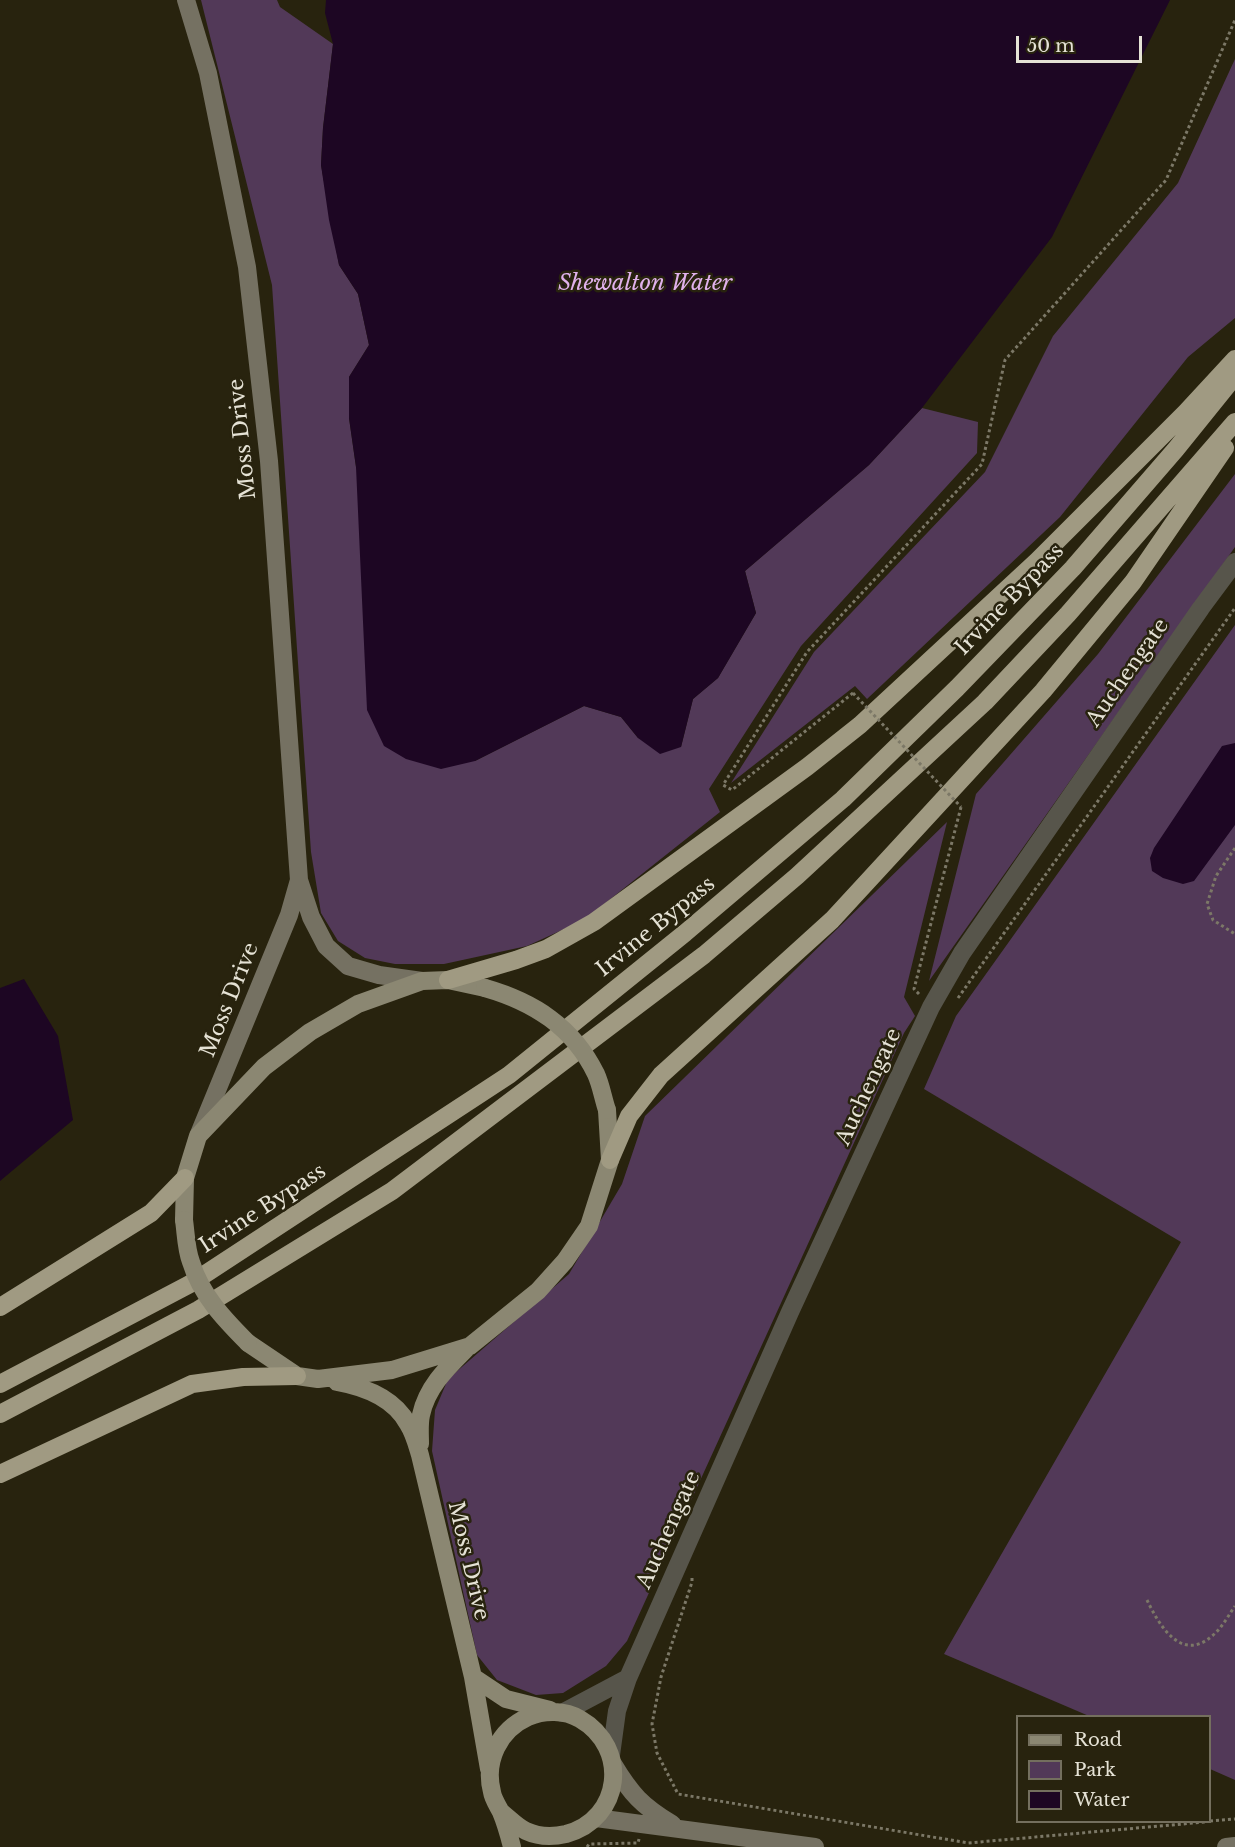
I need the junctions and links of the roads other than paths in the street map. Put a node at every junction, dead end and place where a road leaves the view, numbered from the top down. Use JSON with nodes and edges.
{"nodes":[{"id":1,"x":186,"y":0,"type":"edge"},
{"id":2,"x":1235,"y":359,"type":"edge"},
{"id":3,"x":1235,"y":376,"type":"edge"},
{"id":4,"x":1235,"y":422,"type":"edge"},
{"id":5,"x":1235,"y":434,"type":"edge"},
{"id":6,"x":1235,"y":562,"type":"edge"},
{"id":7,"x":299,"y":880,"type":"junction"},
{"id":8,"x":448,"y":980,"type":"junction"},
{"id":9,"x":422,"y":981,"type":"junction"},
{"id":10,"x":198,"y":1136,"type":"junction"},
{"id":11,"x":610,"y":1160,"type":"junction"},
{"id":12,"x":185,"y":1178,"type":"junction"},
{"id":13,"x":0,"y":1307,"type":"edge"},
{"id":14,"x":470,"y":1346,"type":"junction"},
{"id":15,"x":297,"y":1376,"type":"junction"},
{"id":16,"x":318,"y":1379,"type":"junction"},
{"id":17,"x":0,"y":1384,"type":"edge"},
{"id":18,"x":0,"y":1414,"type":"edge"},
{"id":19,"x":420,"y":1455,"type":"junction"},
{"id":20,"x":0,"y":1474,"type":"edge"},
{"id":21,"x":473,"y":1677,"type":"junction"},
{"id":22,"x":628,"y":1678,"type":"junction"},
{"id":23,"x":560,"y":1712,"type":"junction"},
{"id":24,"x":612,"y":1760,"type":"junction"},
{"id":25,"x":489,"y":1769,"type":"junction"},
{"id":26,"x":501,"y":1812,"type":"junction"},
{"id":27,"x":596,"y":1818,"type":"junction"},
{"id":28,"x":680,"y":1829,"type":"junction"},
{"id":29,"x":583,"y":1839,"type":"edge"},
{"id":30,"x":1235,"y":1846,"type":"edge"},
{"id":31,"x":512,"y":1847,"type":"edge"},
{"id":32,"x":553,"y":1847,"type":"edge"},
{"id":33,"x":815,"y":1847,"type":"edge"},
{"id":34,"x":1226,"y":1847,"type":"edge"}],
"edges":[{"from":1,"to":7,"type":"main road","name":"Moss Drive"},
{"from":2,"to":8,"type":"highway"},
{"from":3,"to":17,"type":"highway","name":"Irvine Bypass"},
{"from":4,"to":18,"type":"highway"},
{"from":5,"to":11,"type":"highway"},
{"from":6,"to":22,"type":"street","name":"Auchengate"},
{"from":7,"to":9,"type":"main road","name":"Moss Drive"},
{"from":7,"to":10,"type":"main road","name":"Moss Drive"},
{"from":8,"to":9,"type":"main road"},
{"from":8,"to":11,"type":"main road","bridge":true},
{"from":9,"to":10,"type":"main road"},
{"from":10,"to":12,"type":"main road"},
{"from":11,"to":14,"type":"main road","name":"Moss Drive"},
{"from":12,"to":13,"type":"highway"},
{"from":12,"to":15,"type":"main road","bridge":true},
{"from":14,"to":16,"type":"main road"},
{"from":14,"to":19,"type":"main road","name":"Moss Drive"},
{"from":15,"to":16,"type":"main road"},
{"from":15,"to":20,"type":"highway"},
{"from":16,"to":19,"type":"main road","name":"Moss Drive"},
{"from":19,"to":21,"type":"main road","name":"Moss Drive"},
{"from":21,"to":23,"type":"main road"},
{"from":21,"to":25,"type":"main road","name":"Moss Drive"},
{"from":22,"to":23,"type":"street"},
{"from":22,"to":24,"type":"street","name":"Auchengate"},
{"from":23,"to":24,"type":"main road"},
{"from":23,"to":25,"type":"main road"},
{"from":24,"to":27,"type":"main road"},
{"from":24,"to":28,"type":"main road"},
{"from":25,"to":26,"type":"main road"},
{"from":26,"to":29,"type":"main road"},
{"from":26,"to":31,"type":"main road"},
{"from":27,"to":28,"type":"main road"},
{"from":27,"to":29,"type":"main road"},
{"from":28,"to":33,"type":"main road"},
{"from":29,"to":32,"type":"main road"},
{"from":30,"to":34,"type":"main road"}]}
